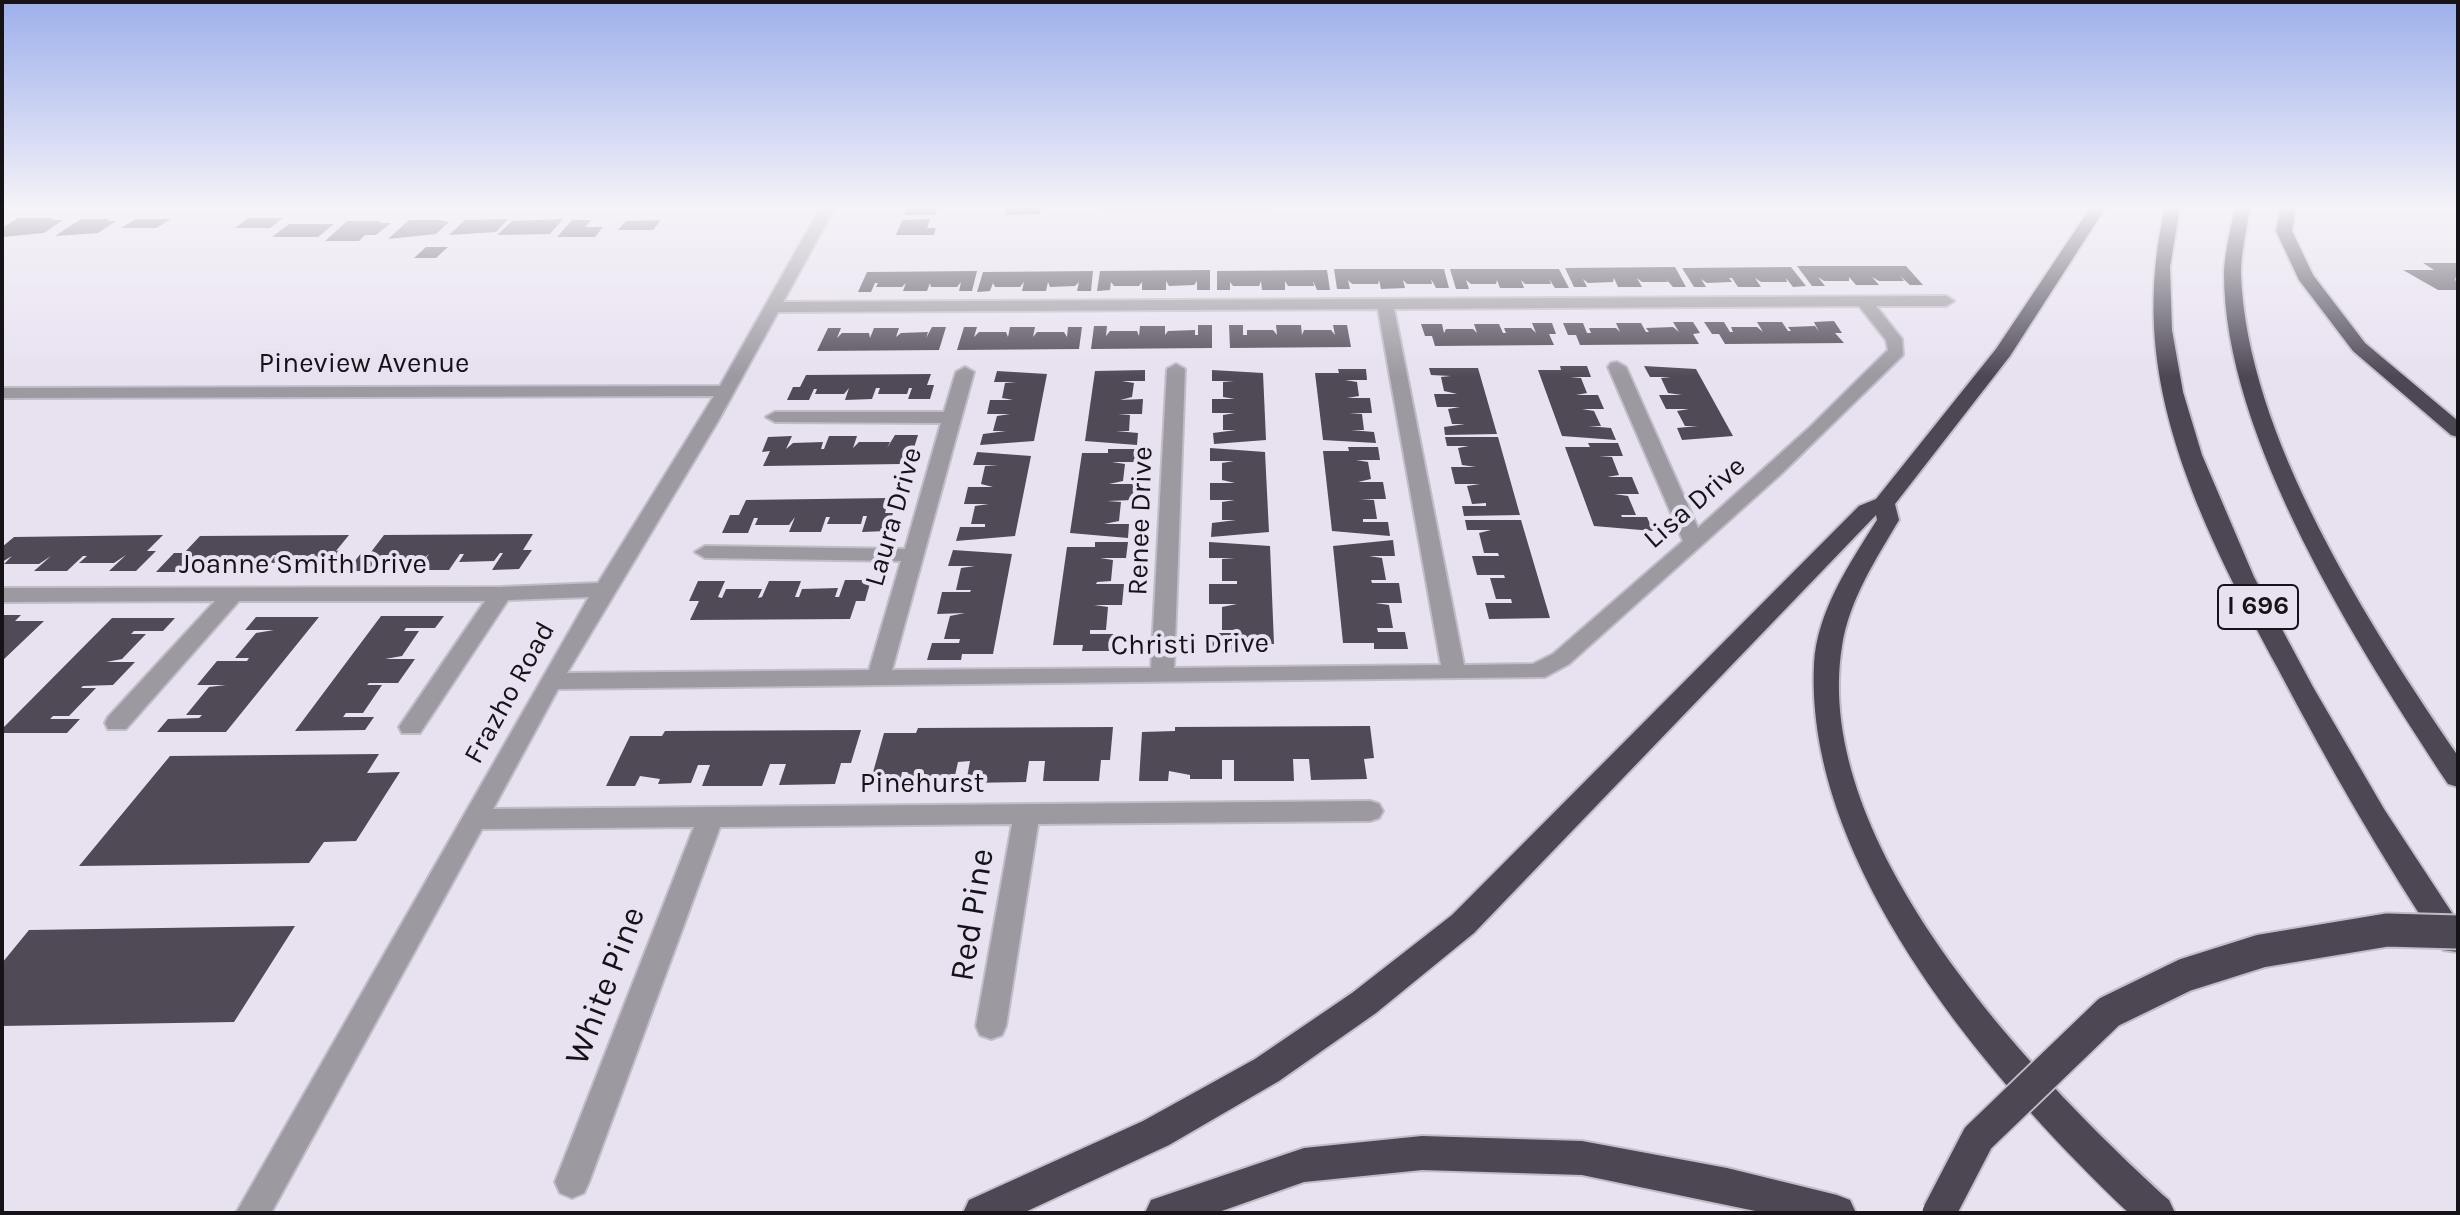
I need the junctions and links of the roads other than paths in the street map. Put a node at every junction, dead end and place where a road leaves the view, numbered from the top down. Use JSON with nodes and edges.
{"nodes":[{"id":1,"x":796,"y":264,"type":"edge"},
{"id":2,"x":2061,"y":264,"type":"edge"},
{"id":3,"x":2163,"y":264,"type":"edge"},
{"id":4,"x":2234,"y":264,"type":"edge"},
{"id":5,"x":2299,"y":264,"type":"edge"},
{"id":6,"x":1946,"y":301,"type":"dead end"},
{"id":7,"x":1864,"y":302,"type":"junction"},
{"id":8,"x":1385,"y":305,"type":"junction"},
{"id":9,"x":772,"y":307,"type":"junction"},
{"id":10,"x":1617,"y":367,"type":"dead end"},
{"id":11,"x":1176,"y":369,"type":"dead end"},
{"id":12,"x":965,"y":372,"type":"dead end"},
{"id":13,"x":726,"y":391,"type":"junction"},
{"id":14,"x":2,"y":393,"type":"edge"},
{"id":15,"x":775,"y":417,"type":"dead end"},
{"id":16,"x":952,"y":418,"type":"junction"},
{"id":17,"x":2458,"y":431,"type":"edge"},
{"id":18,"x":1884,"y":504,"type":"junction"},
{"id":19,"x":1693,"y":541,"type":"junction"},
{"id":20,"x":705,"y":552,"type":"dead end"},
{"id":21,"x":911,"y":555,"type":"junction"},
{"id":22,"x":603,"y":590,"type":"junction"},
{"id":23,"x":501,"y":594,"type":"junction"},
{"id":24,"x":2,"y":595,"type":"edge"},
{"id":25,"x":233,"y":595,"type":"junction"},
{"id":26,"x":1454,"y":673,"type":"junction"},
{"id":27,"x":1162,"y":676,"type":"junction"},
{"id":28,"x":878,"y":679,"type":"junction"},
{"id":29,"x":552,"y":681,"type":"junction"},
{"id":30,"x":117,"y":723,"type":"dead end"},
{"id":31,"x":411,"y":727,"type":"dead end"},
{"id":32,"x":2458,"y":777,"type":"edge"},
{"id":33,"x":1370,"y":811,"type":"dead end"},
{"id":34,"x":711,"y":816,"type":"junction"},
{"id":35,"x":1026,"y":816,"type":"junction"},
{"id":36,"x":475,"y":819,"type":"junction"},
{"id":37,"x":2458,"y":932,"type":"edge"},
{"id":38,"x":2458,"y":947,"type":"edge"},
{"id":39,"x":991,"y":1026,"type":"dead end"},
{"id":40,"x":572,"y":1182,"type":"dead end"},
{"id":41,"x":253,"y":1213,"type":"edge"},
{"id":42,"x":982,"y":1213,"type":"edge"},
{"id":43,"x":1164,"y":1213,"type":"edge"},
{"id":44,"x":1837,"y":1213,"type":"edge"},
{"id":45,"x":1939,"y":1213,"type":"edge"},
{"id":46,"x":2156,"y":1213,"type":"edge"}],
"edges":[{"from":1,"to":9,"type":"street","name":"Frazho Road"},
{"from":2,"to":18,"type":"highway"},
{"from":3,"to":38,"type":"highway","number":"I 696"},
{"from":4,"to":32,"type":"highway","number":"I 696"},
{"from":5,"to":17,"type":"highway"},
{"from":6,"to":7,"type":"street"},
{"from":7,"to":8,"type":"street"},
{"from":7,"to":19,"type":"street","name":"Lisa Drive"},
{"from":8,"to":9,"type":"street"},
{"from":8,"to":26,"type":"street"},
{"from":9,"to":13,"type":"street","name":"Frazho Road"},
{"from":10,"to":19,"type":"street"},
{"from":11,"to":27,"type":"street","name":"Renee Drive"},
{"from":12,"to":16,"type":"street","name":"Laura Drive"},
{"from":13,"to":14,"type":"street","name":"Pineview Avenue"},
{"from":13,"to":22,"type":"street","name":"Frazho Road"},
{"from":15,"to":16,"type":"street"},
{"from":16,"to":21,"type":"street","name":"Laura Drive"},
{"from":18,"to":42,"type":"highway"},
{"from":18,"to":46,"type":"highway"},
{"from":19,"to":26,"type":"street","name":"Lisa Drive"},
{"from":20,"to":21,"type":"street"},
{"from":21,"to":28,"type":"street","name":"Laura Drive"},
{"from":22,"to":23,"type":"street","name":"Joanne Smith Drive"},
{"from":22,"to":29,"type":"street","name":"Frazho Road"},
{"from":23,"to":25,"type":"street","name":"Joanne Smith Drive"},
{"from":23,"to":31,"type":"street"},
{"from":24,"to":25,"type":"street","name":"Joanne Smith Drive"},
{"from":25,"to":30,"type":"street"},
{"from":26,"to":27,"type":"street","name":"Christi Drive"},
{"from":27,"to":28,"type":"street","name":"Christi Drive"},
{"from":28,"to":29,"type":"street","name":"Christi Drive"},
{"from":29,"to":36,"type":"street","name":"Frazho Road"},
{"from":33,"to":35,"type":"street","name":"Pinehurst"},
{"from":34,"to":35,"type":"street","name":"Pinehurst"},
{"from":34,"to":36,"type":"street","name":"Pinehurst"},
{"from":34,"to":40,"type":"street","name":"White Pine"},
{"from":35,"to":39,"type":"street","name":"Red Pine"},
{"from":36,"to":41,"type":"street","name":"Frazho Road"},
{"from":37,"to":45,"type":"highway","bridge":true},
{"from":43,"to":44,"type":"highway"}]}
